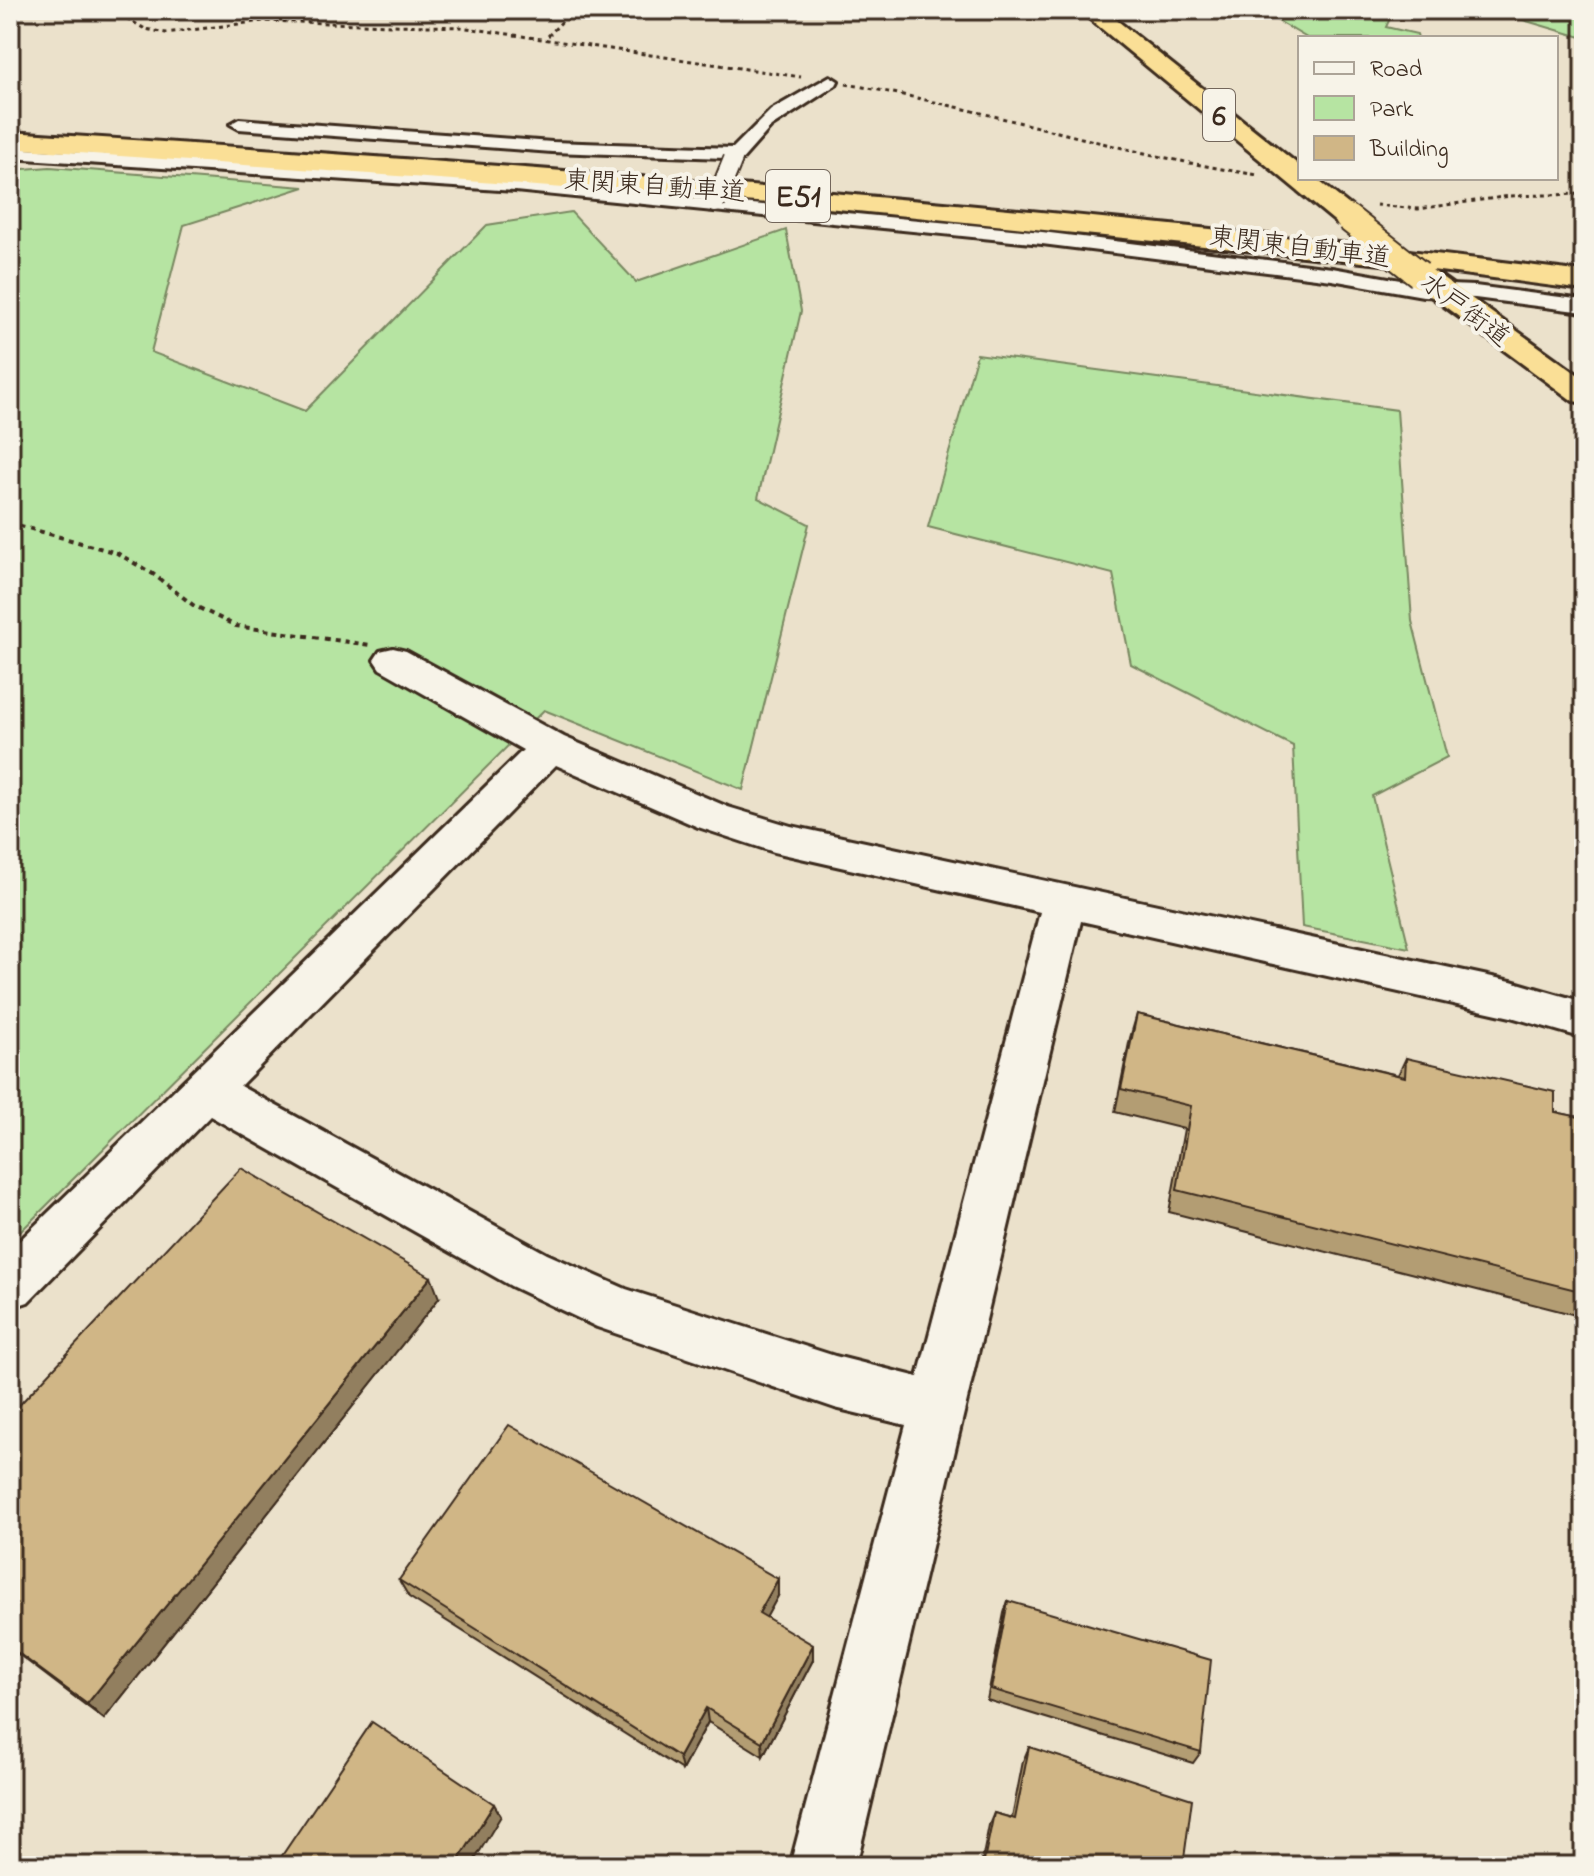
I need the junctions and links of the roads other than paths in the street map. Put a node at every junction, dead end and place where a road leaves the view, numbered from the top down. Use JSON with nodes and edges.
{"nodes":[{"id":1,"x":1090,"y":10,"type":"edge"},
{"id":2,"x":830,"y":81,"type":"road end"},
{"id":3,"x":10,"y":123,"type":"edge"},
{"id":4,"x":239,"y":124,"type":"dead end"},
{"id":5,"x":10,"y":140,"type":"edge"},
{"id":6,"x":10,"y":153,"type":"edge"},
{"id":7,"x":735,"y":156,"type":"junction"},
{"id":8,"x":1298,"y":178,"type":"edge"},
{"id":9,"x":1301,"y":180,"type":"edge"},
{"id":10,"x":714,"y":206,"type":"junction"},
{"id":11,"x":1584,"y":262,"type":"edge"},
{"id":12,"x":1584,"y":281,"type":"edge"},
{"id":13,"x":1430,"y":282,"type":"junction"},
{"id":14,"x":1584,"y":306,"type":"edge"},
{"id":15,"x":1584,"y":394,"type":"edge"},
{"id":16,"x":393,"y":660,"type":"road end"},
{"id":17,"x":550,"y":747,"type":"junction"},
{"id":18,"x":1064,"y":903,"type":"junction"},
{"id":19,"x":1584,"y":1020,"type":"edge"},
{"id":20,"x":203,"y":1089,"type":"junction"},
{"id":21,"x":10,"y":1285,"type":"edge"},
{"id":22,"x":936,"y":1407,"type":"junction"},
{"id":23,"x":823,"y":1866,"type":"edge"}],
"edges":[{"from":1,"to":8,"type":"highway","name":"水戸街道","number":"6","bridge":true},
{"from":2,"to":7,"type":"street"},
{"from":3,"to":11,"type":"highway","name":"東関東自動車道","number":"E51"},
{"from":4,"to":7,"type":"street"},
{"from":5,"to":12,"type":"highway","name":"東関東自動車道","number":"E51"},
{"from":6,"to":10,"type":"street"},
{"from":7,"to":10,"type":"street","bridge":true},
{"from":9,"to":13,"type":"highway","name":"水戸街道","number":"6","bridge":true},
{"from":10,"to":13,"type":"street"},
{"from":13,"to":14,"type":"street"},
{"from":13,"to":15,"type":"highway","name":"水戸街道","number":"6"},
{"from":16,"to":17,"type":"street"},
{"from":17,"to":18,"type":"street"},
{"from":17,"to":20,"type":"street"},
{"from":18,"to":19,"type":"street"},
{"from":18,"to":22,"type":"street"},
{"from":20,"to":21,"type":"street"},
{"from":20,"to":22,"type":"street"},
{"from":22,"to":23,"type":"street"}]}
